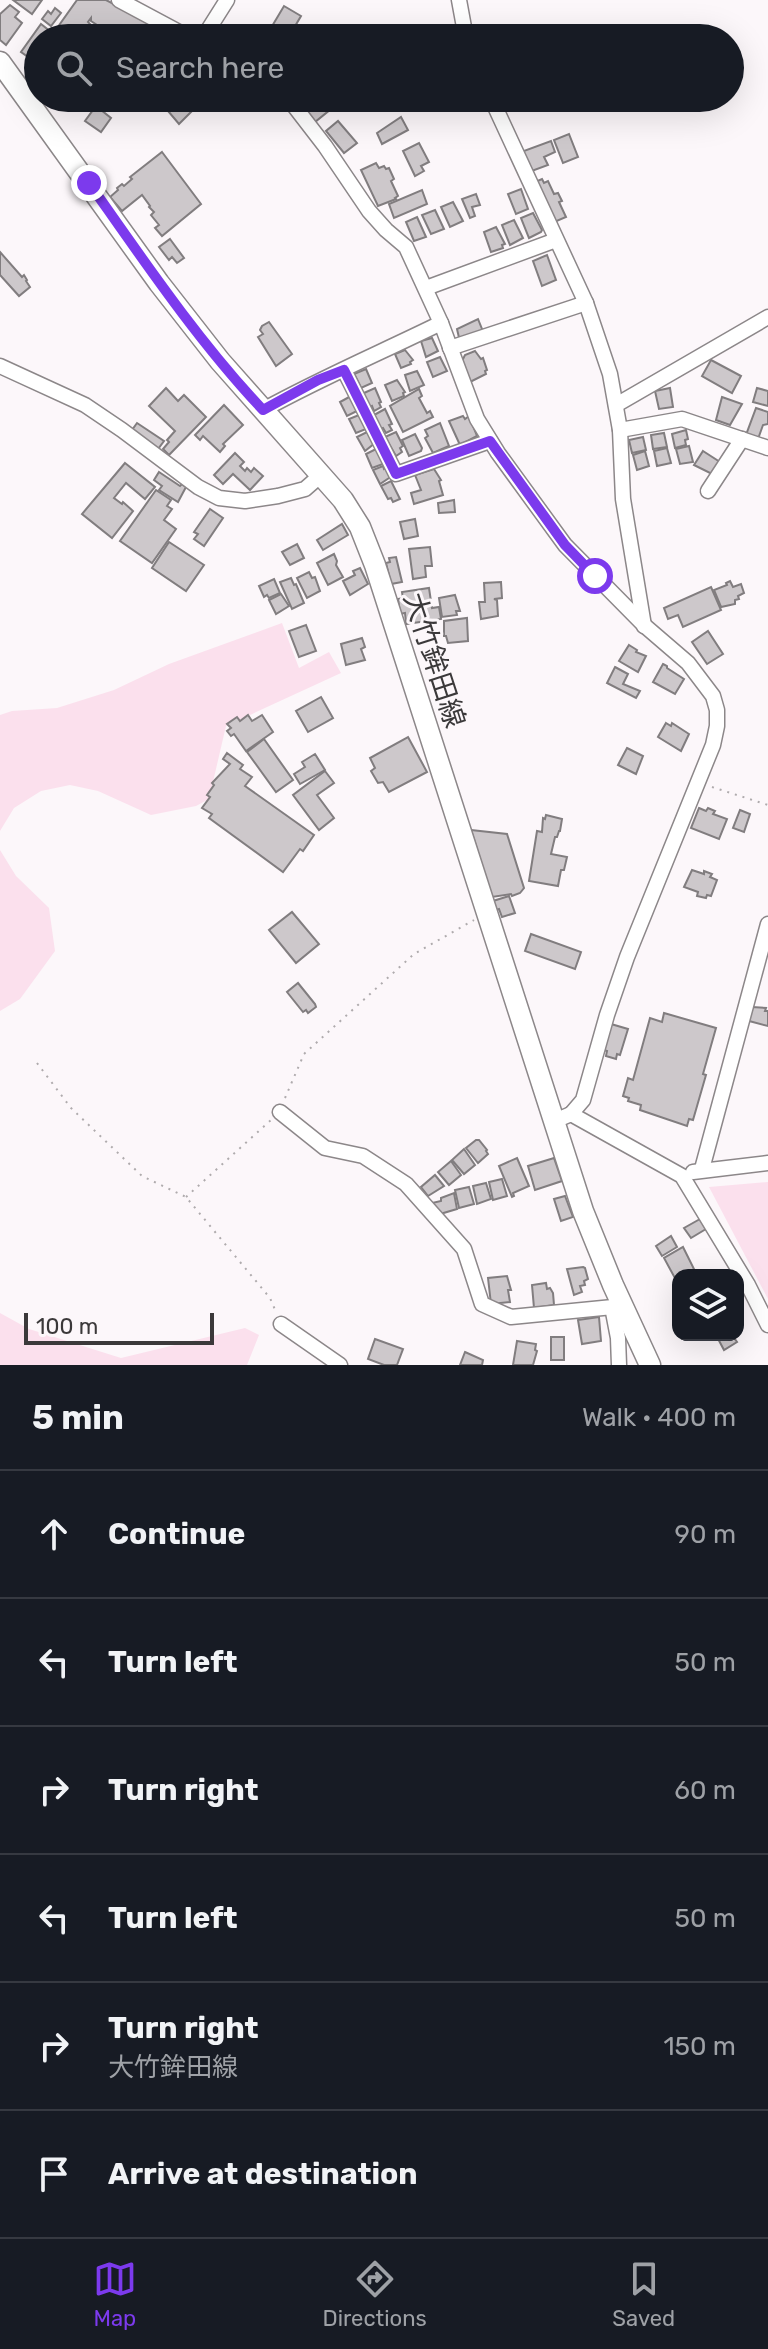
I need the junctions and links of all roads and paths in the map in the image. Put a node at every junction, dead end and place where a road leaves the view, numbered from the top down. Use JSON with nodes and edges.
{"nodes":[{"id":1,"x":119,"y":0,"type":"edge"},
{"id":2,"x":227,"y":0,"type":"edge"},
{"id":3,"x":459,"y":0,"type":"edge"},
{"id":4,"x":164,"y":24,"type":"edge"},
{"id":5,"x":212,"y":24,"type":"edge"},
{"id":6,"x":463,"y":24,"type":"edge"},
{"id":7,"x":0,"y":62,"type":"edge"},
{"id":8,"x":24,"y":95,"type":"edge"},
{"id":9,"x":37,"y":112,"type":"edge"},
{"id":10,"x":299,"y":112,"type":"edge"},
{"id":11,"x":497,"y":112,"type":"edge"},
{"id":12,"x":556,"y":240,"type":"junction"},
{"id":13,"x":426,"y":288,"type":"junction"},
{"id":14,"x":586,"y":303,"type":"junction"},
{"id":15,"x":768,"y":317,"type":"edge"},
{"id":16,"x":441,"y":323,"type":"junction"},
{"id":17,"x":450,"y":348,"type":"junction"},
{"id":18,"x":0,"y":366,"type":"edge"},
{"id":19,"x":344,"y":370,"type":"junction"},
{"id":20,"x":616,"y":405,"type":"junction"},
{"id":21,"x":263,"y":410,"type":"junction"},
{"id":22,"x":620,"y":430,"type":"junction"},
{"id":23,"x":742,"y":439,"type":"junction"},
{"id":24,"x":490,"y":441,"type":"junction"},
{"id":25,"x":768,"y":448,"type":"edge"},
{"id":26,"x":321,"y":475,"type":"junction"},
{"id":27,"x":708,"y":491,"type":"dead end"},
{"id":28,"x":645,"y":626,"type":"junction"},
{"id":29,"x":699,"y":783,"type":"junction"},
{"id":30,"x":768,"y":805,"type":"edge"},
{"id":31,"x":487,"y":913,"type":"junction"},
{"id":32,"x":768,"y":924,"type":"edge"},
{"id":33,"x":37,"y":1063,"type":"dead end"},
{"id":34,"x":280,"y":1112,"type":"junction"},
{"id":35,"x":562,"y":1117,"type":"junction"},
{"id":36,"x":768,"y":1163,"type":"edge"},
{"id":37,"x":702,"y":1169,"type":"junction"},
{"id":38,"x":682,"y":1176,"type":"junction"},
{"id":39,"x":186,"y":1197,"type":"junction"},
{"id":40,"x":618,"y":1307,"type":"junction"},
{"id":41,"x":281,"y":1324,"type":"joint"},
{"id":42,"x":768,"y":1325,"type":"edge"},
{"id":43,"x":340,"y":1365,"type":"edge"},
{"id":44,"x":619,"y":1365,"type":"edge"},
{"id":45,"x":650,"y":1365,"type":"edge"}],
"edges":[{"from":1,"to":4,"type":"street"},
{"from":2,"to":5,"type":"street"},
{"from":3,"to":6,"type":"street"},
{"from":7,"to":8,"type":"main road","name":"大竹鉾田線"},
{"from":9,"to":21,"type":"main road","name":"大竹鉾田線"},
{"from":10,"to":13,"type":"street"},
{"from":11,"to":12,"type":"street"},
{"from":12,"to":13,"type":"street"},
{"from":12,"to":14,"type":"street"},
{"from":13,"to":16,"type":"street"},
{"from":14,"to":17,"type":"street"},
{"from":14,"to":20,"type":"street"},
{"from":15,"to":20,"type":"street"},
{"from":16,"to":17,"type":"street"},
{"from":16,"to":19,"type":"street"},
{"from":17,"to":24,"type":"street"},
{"from":18,"to":26,"type":"street"},
{"from":19,"to":21,"type":"street"},
{"from":19,"to":24,"type":"street"},
{"from":20,"to":22,"type":"street"},
{"from":21,"to":26,"type":"main road","name":"大竹鉾田線"},
{"from":22,"to":23,"type":"street"},
{"from":22,"to":28,"type":"street"},
{"from":23,"to":25,"type":"street"},
{"from":23,"to":27,"type":"street"},
{"from":24,"to":28,"type":"street"},
{"from":26,"to":31,"type":"main road","name":"大竹鉾田線"},
{"from":28,"to":29,"type":"street"},
{"from":29,"to":30,"type":"path"},
{"from":29,"to":35,"type":"street"},
{"from":31,"to":34,"type":"path"},
{"from":31,"to":35,"type":"main road","name":"大竹鉾田線"},
{"from":32,"to":37,"type":"street"},
{"from":33,"to":39,"type":"path"},
{"from":34,"to":39,"type":"path"},
{"from":34,"to":40,"type":"street"},
{"from":35,"to":38,"type":"street"},
{"from":35,"to":40,"type":"main road","name":"大竹鉾田線"},
{"from":36,"to":37,"type":"street"},
{"from":37,"to":38,"type":"street"},
{"from":38,"to":42,"type":"street"},
{"from":39,"to":41,"type":"path"},
{"from":40,"to":44,"type":"street"},
{"from":40,"to":45,"type":"main road","name":"大竹鉾田線"},
{"from":41,"to":43,"type":"street"}]}
